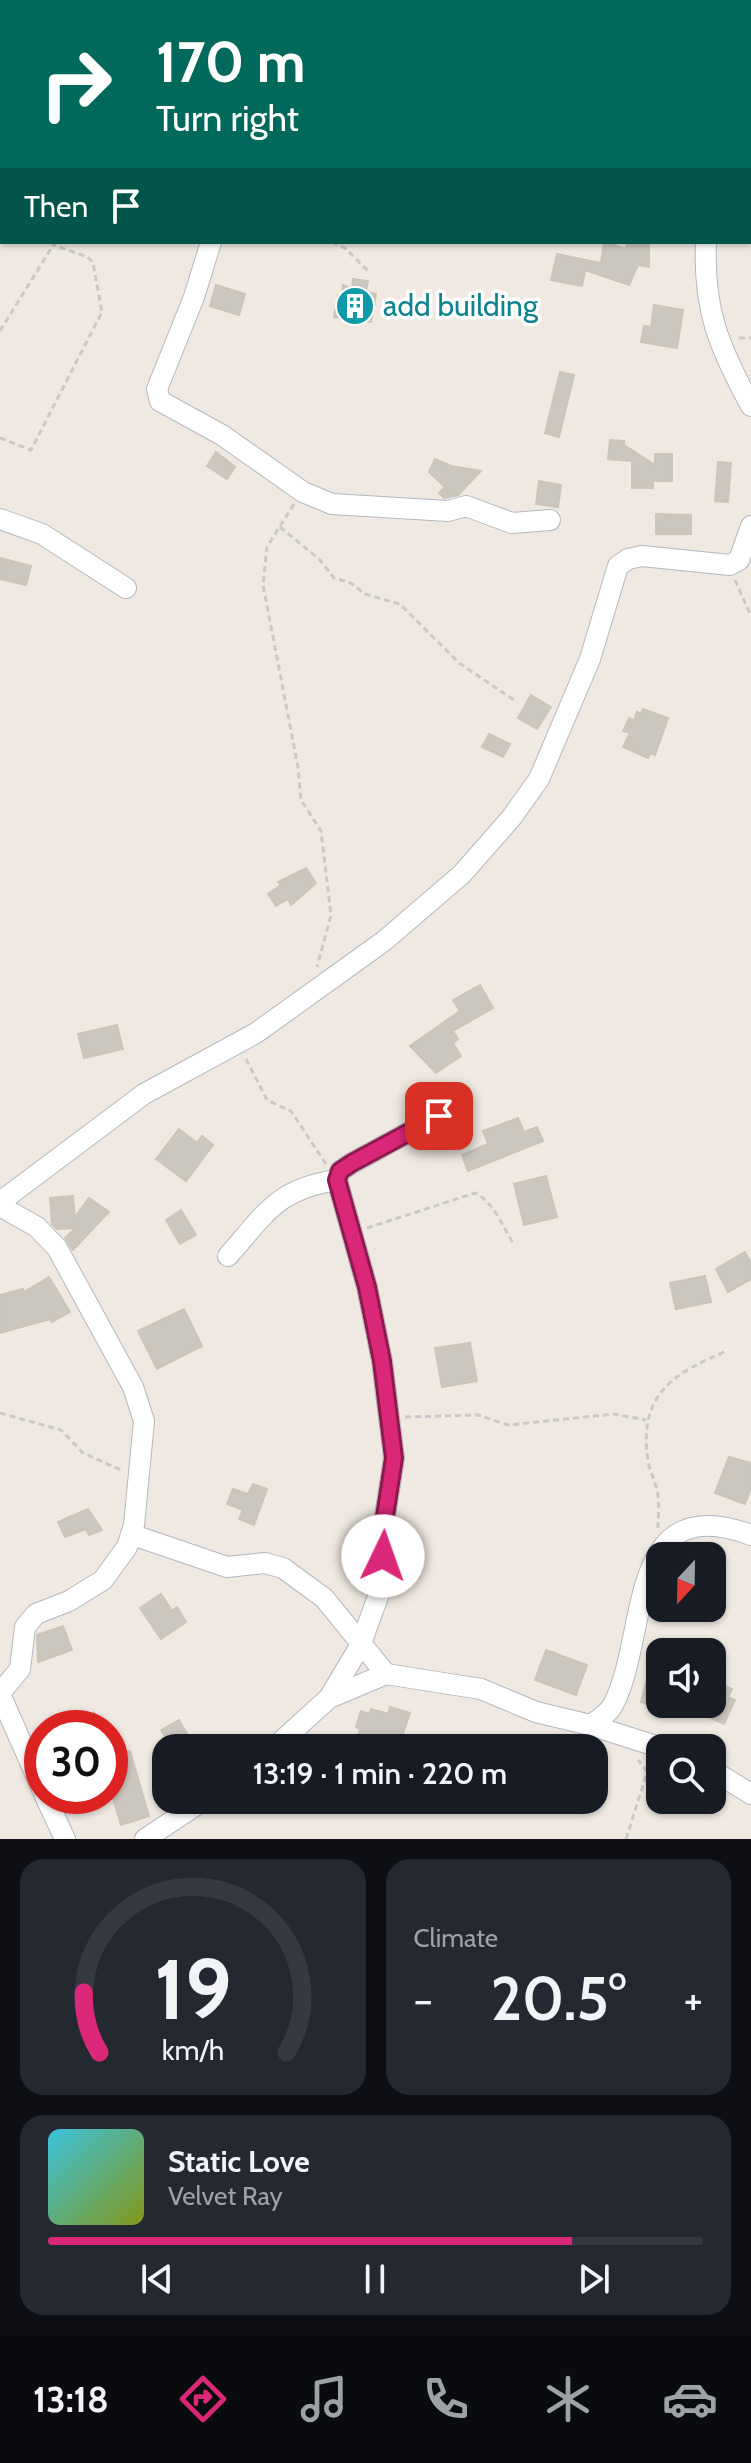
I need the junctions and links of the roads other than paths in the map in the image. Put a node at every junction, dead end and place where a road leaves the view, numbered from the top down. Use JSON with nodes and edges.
{"nodes":[{"id":1,"x":210,"y":244,"type":"edge"},
{"id":2,"x":706,"y":244,"type":"edge"},
{"id":3,"x":751,"y":406,"type":"edge"},
{"id":4,"x":0,"y":519,"type":"edge"},
{"id":5,"x":550,"y":520,"type":"dead end"},
{"id":6,"x":751,"y":526,"type":"edge"},
{"id":7,"x":126,"y":588,"type":"dead end"},
{"id":8,"x":439,"y":1116,"type":"dead end"},
{"id":9,"x":337,"y":1180,"type":"junction"},
{"id":10,"x":0,"y":1204,"type":"edge"},
{"id":11,"x":228,"y":1256,"type":"dead end"},
{"id":12,"x":133,"y":1535,"type":"junction"},
{"id":13,"x":751,"y":1535,"type":"edge"},
{"id":14,"x":360,"y":1646,"type":"junction"},
{"id":15,"x":386,"y":1674,"type":"junction"},
{"id":16,"x":0,"y":1694,"type":"edge"},
{"id":17,"x":329,"y":1698,"type":"junction"},
{"id":18,"x":590,"y":1725,"type":"junction"},
{"id":19,"x":6,"y":1727,"type":"edge"},
{"id":20,"x":289,"y":1734,"type":"edge"},
{"id":21,"x":646,"y":1744,"type":"edge"},
{"id":22,"x":24,"y":1758,"type":"edge"},
{"id":23,"x":726,"y":1779,"type":"edge"},
{"id":24,"x":751,"y":1794,"type":"edge"},
{"id":25,"x":53,"y":1814,"type":"edge"},
{"id":26,"x":183,"y":1814,"type":"edge"},
{"id":27,"x":65,"y":1839,"type":"edge"},
{"id":28,"x":145,"y":1839,"type":"edge"}],
"edges":[{"from":1,"to":5,"type":"street"},
{"from":2,"to":3,"type":"street"},
{"from":4,"to":7,"type":"street"},
{"from":6,"to":10,"type":"street"},
{"from":8,"to":9,"type":"street"},
{"from":9,"to":11,"type":"street"},
{"from":9,"to":14,"type":"street"},
{"from":10,"to":12,"type":"street"},
{"from":12,"to":14,"type":"street"},
{"from":12,"to":16,"type":"street"},
{"from":13,"to":18,"type":"street"},
{"from":14,"to":15,"type":"street"},
{"from":14,"to":17,"type":"street"},
{"from":15,"to":17,"type":"street"},
{"from":15,"to":18,"type":"street"},
{"from":16,"to":19,"type":"street"},
{"from":17,"to":20,"type":"street"},
{"from":18,"to":21,"type":"street"},
{"from":19,"to":22,"type":"street"},
{"from":23,"to":24,"type":"street"},
{"from":25,"to":27,"type":"street"},
{"from":26,"to":28,"type":"street"}]}
